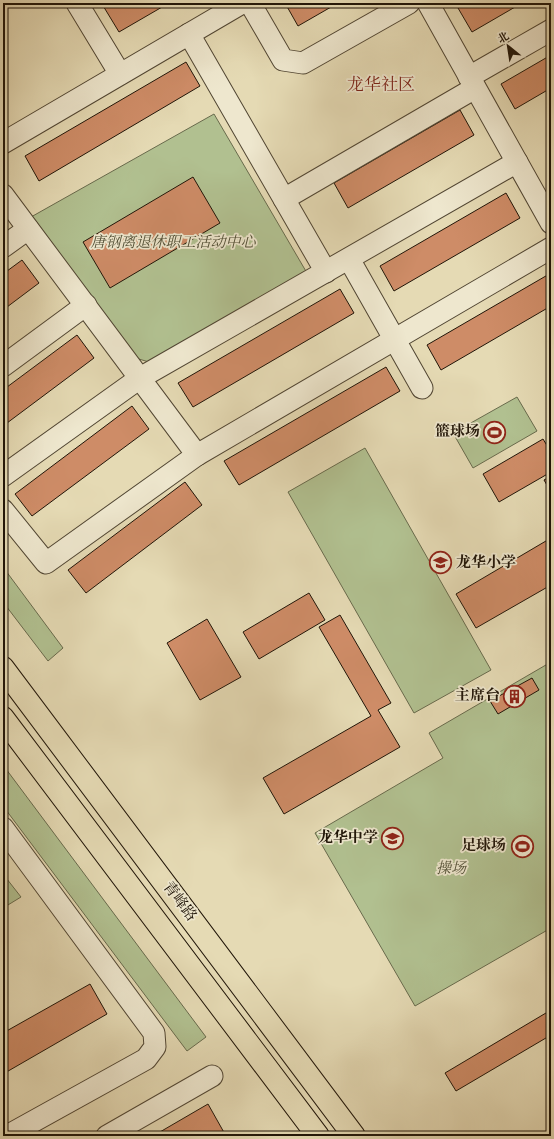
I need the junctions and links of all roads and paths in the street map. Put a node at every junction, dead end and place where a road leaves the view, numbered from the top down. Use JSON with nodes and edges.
{"nodes":[{"id":1,"x":78,"y":3,"type":"edge"},
{"id":2,"x":242,"y":3,"type":"edge"},
{"id":3,"x":250,"y":3,"type":"edge"},
{"id":4,"x":408,"y":3,"type":"edge"},
{"id":5,"x":428,"y":3,"type":"edge"},
{"id":6,"x":551,"y":30,"type":"edge"},
{"id":7,"x":189,"y":34,"type":"junction"},
{"id":8,"x":120,"y":74,"type":"junction"},
{"id":9,"x":472,"y":83,"type":"junction"},
{"id":10,"x":3,"y":143,"type":"edge"},
{"id":11,"x":517,"y":162,"type":"junction"},
{"id":12,"x":3,"y":194,"type":"edge"},
{"id":13,"x":284,"y":199,"type":"junction"},
{"id":14,"x":551,"y":223,"type":"edge"},
{"id":15,"x":28,"y":229,"type":"junction"},
{"id":16,"x":3,"y":247,"type":"edge"},
{"id":17,"x":551,"y":248,"type":"edge"},
{"id":18,"x":349,"y":259,"type":"junction"},
{"id":19,"x":326,"y":272,"type":"junction"},
{"id":20,"x":86,"y":305,"type":"junction"},
{"id":21,"x":395,"y":339,"type":"junction"},
{"id":22,"x":3,"y":366,"type":"edge"},
{"id":23,"x":140,"y":378,"type":"junction"},
{"id":24,"x":422,"y":388,"type":"dead end"},
{"id":25,"x":197,"y":455,"type":"junction"},
{"id":26,"x":3,"y":476,"type":"edge"},
{"id":27,"x":3,"y":510,"type":"edge"},
{"id":28,"x":3,"y":668,"type":"edge"},
{"id":29,"x":3,"y":718,"type":"edge"},
{"id":30,"x":3,"y":828,"type":"edge"},
{"id":31,"x":212,"y":1076,"type":"dead end"},
{"id":32,"x":7,"y":1136,"type":"edge"},
{"id":33,"x":107,"y":1136,"type":"edge"},
{"id":34,"x":318,"y":1136,"type":"edge"},
{"id":35,"x":354,"y":1136,"type":"edge"}],
"edges":[{"from":1,"to":8,"type":"street"},
{"from":2,"to":7,"type":"street"},
{"from":3,"to":4,"type":"street"},
{"from":5,"to":9,"type":"street"},
{"from":6,"to":9,"type":"street"},
{"from":7,"to":8,"type":"street"},
{"from":7,"to":13,"type":"street"},
{"from":8,"to":10,"type":"street"},
{"from":9,"to":11,"type":"street"},
{"from":9,"to":13,"type":"street"},
{"from":11,"to":14,"type":"street"},
{"from":11,"to":18,"type":"street"},
{"from":12,"to":15,"type":"street"},
{"from":13,"to":19,"type":"street"},
{"from":15,"to":16,"type":"street"},
{"from":15,"to":20,"type":"street"},
{"from":17,"to":21,"type":"street"},
{"from":18,"to":19,"type":"street"},
{"from":18,"to":21,"type":"street"},
{"from":19,"to":23,"type":"street"},
{"from":20,"to":22,"type":"street"},
{"from":20,"to":23,"type":"street"},
{"from":21,"to":24,"type":"street"},
{"from":21,"to":25,"type":"street"},
{"from":23,"to":25,"type":"street"},
{"from":23,"to":26,"type":"street"},
{"from":25,"to":27,"type":"street"},
{"from":28,"to":35,"type":"main road","name":"青峰路"},
{"from":29,"to":34,"type":"main road","name":"青峰路"},
{"from":30,"to":32,"type":"street"},
{"from":31,"to":33,"type":"street"}]}
